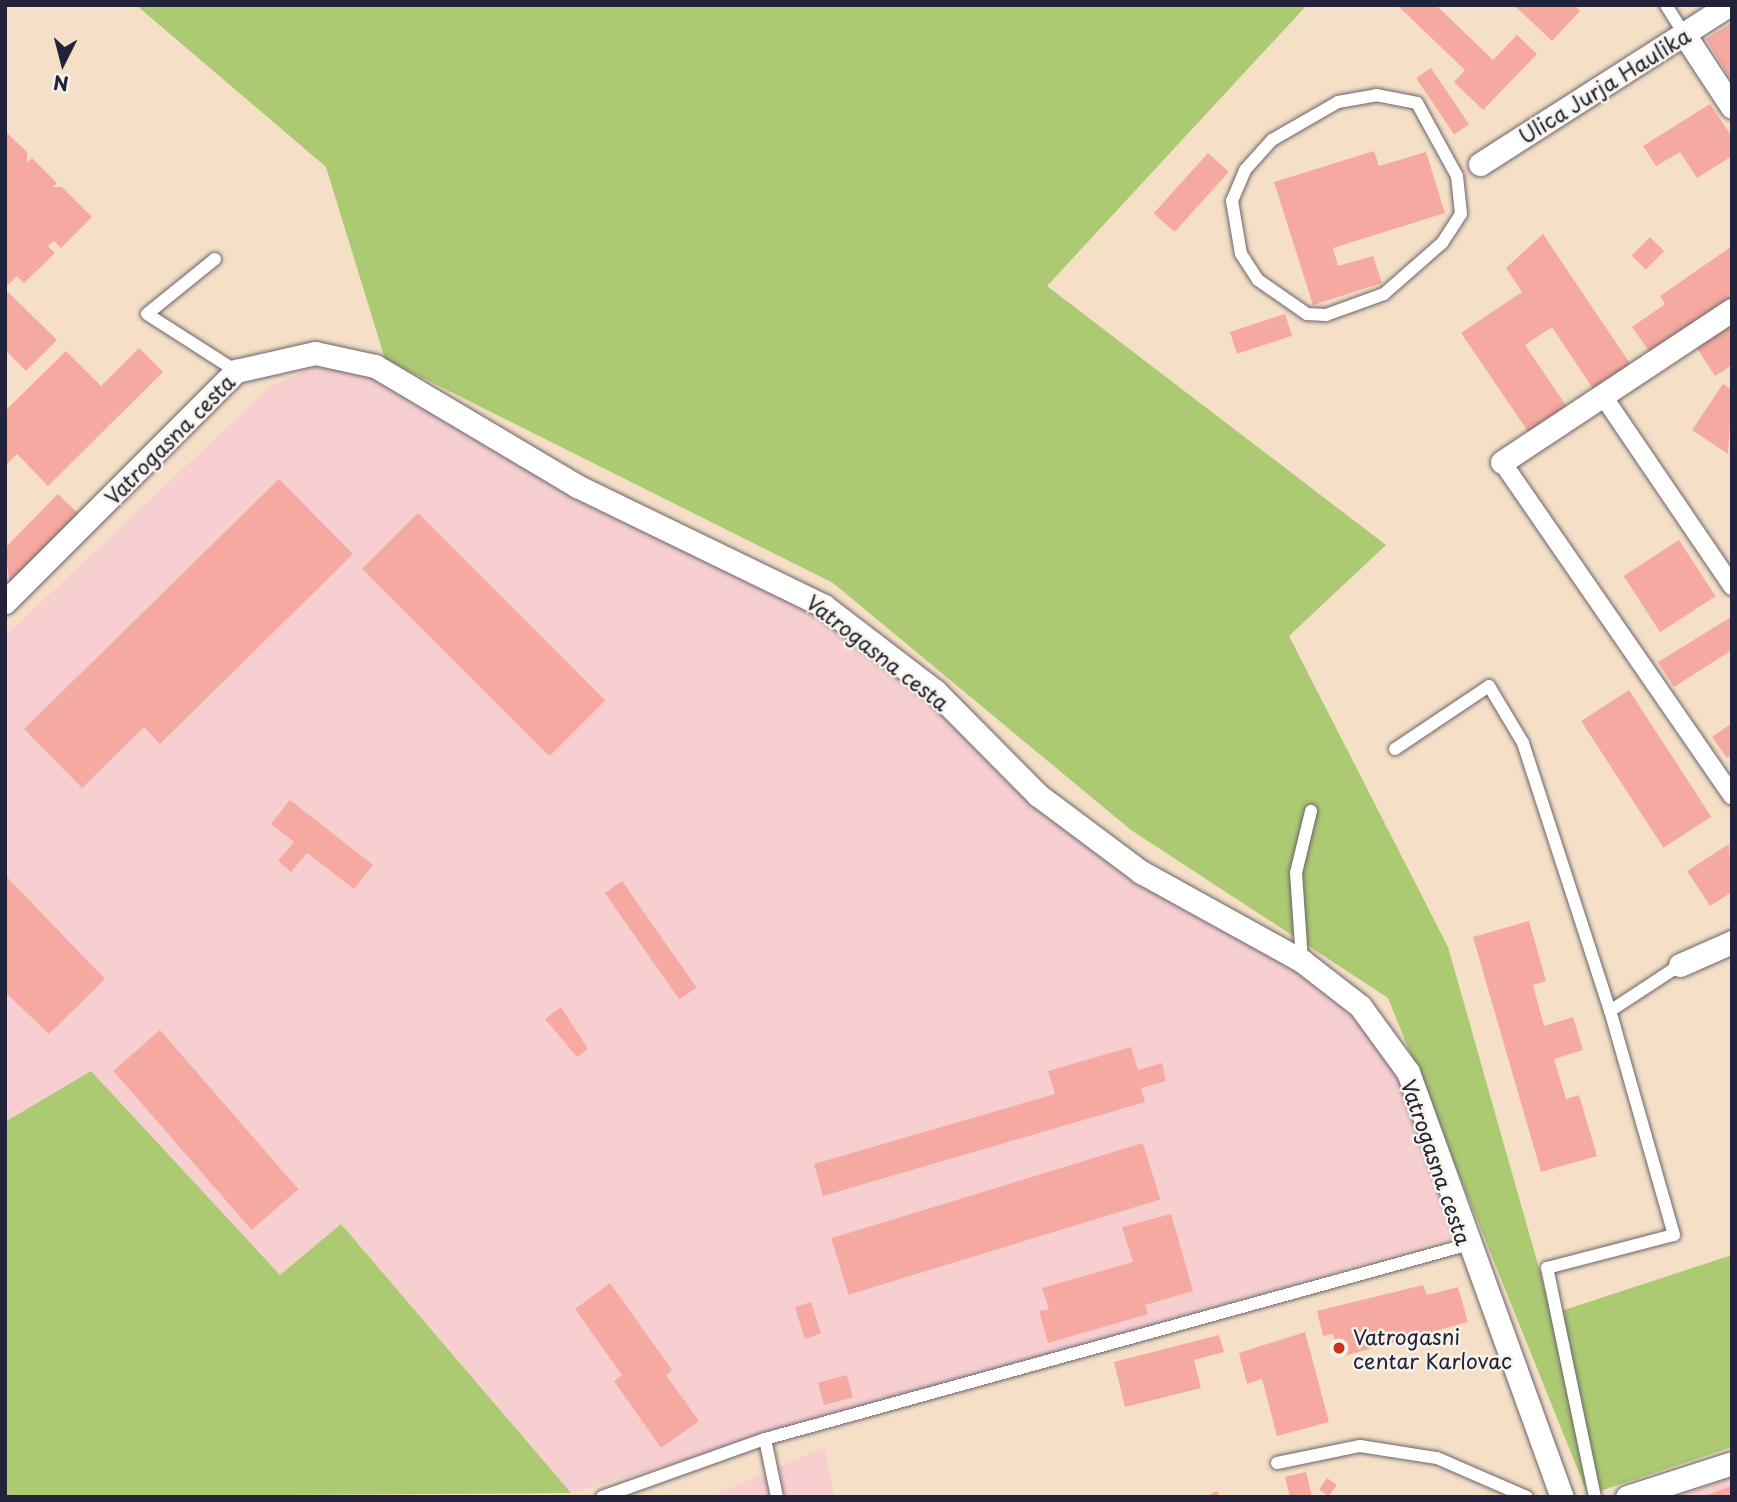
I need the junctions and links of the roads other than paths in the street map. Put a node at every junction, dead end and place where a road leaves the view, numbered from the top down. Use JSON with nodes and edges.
{"nodes":[{"id":1,"x":1666,"y":5,"type":"edge"},
{"id":2,"x":1729,"y":5,"type":"edge"},
{"id":3,"x":1684,"y":34,"type":"junction"},
{"id":4,"x":1732,"y":107,"type":"edge"},
{"id":5,"x":1480,"y":164,"type":"joint"},
{"id":6,"x":1457,"y":176,"type":"junction"},
{"id":7,"x":215,"y":259,"type":"dead end"},
{"id":8,"x":1732,"y":310,"type":"edge"},
{"id":9,"x":236,"y":372,"type":"junction"},
{"id":10,"x":1602,"y":396,"type":"junction"},
{"id":11,"x":1502,"y":462,"type":"joint"},
{"id":12,"x":1732,"y":586,"type":"edge"},
{"id":13,"x":5,"y":602,"type":"edge"},
{"id":14,"x":1395,"y":749,"type":"dead end"},
{"id":15,"x":1732,"y":796,"type":"edge"},
{"id":16,"x":1311,"y":811,"type":"dead end"},
{"id":17,"x":1732,"y":942,"type":"edge"},
{"id":18,"x":1302,"y":961,"type":"junction"},
{"id":19,"x":1680,"y":965,"type":"joint"},
{"id":20,"x":1610,"y":1011,"type":"junction"},
{"id":21,"x":1466,"y":1245,"type":"junction"},
{"id":22,"x":765,"y":1439,"type":"junction"},
{"id":23,"x":1277,"y":1463,"type":"dead end"},
{"id":24,"x":1732,"y":1463,"type":"edge"},
{"id":25,"x":602,"y":1497,"type":"edge"},
{"id":26,"x":777,"y":1497,"type":"edge"},
{"id":27,"x":1527,"y":1497,"type":"edge"},
{"id":28,"x":1562,"y":1497,"type":"edge"},
{"id":29,"x":1595,"y":1497,"type":"edge"},
{"id":30,"x":1628,"y":1497,"type":"edge"}],
"edges":[{"from":1,"to":3,"type":"lane"},
{"from":2,"to":3,"type":"street","name":"Ulica Jurja Haulika"},
{"from":3,"to":4,"type":"street"},
{"from":3,"to":5,"type":"street","name":"Ulica Jurja Haulika"},
{"from":5,"to":6,"type":"lane"},
{"from":6,"to":6,"type":"lane"},
{"from":7,"to":9,"type":"lane"},
{"from":8,"to":10,"type":"street"},
{"from":9,"to":13,"type":"street","name":"Vatrogasna cesta"},
{"from":9,"to":18,"type":"street","name":"Vatrogasna cesta"},
{"from":10,"to":11,"type":"street"},
{"from":10,"to":12,"type":"street"},
{"from":11,"to":15,"type":"street"},
{"from":14,"to":20,"type":"lane"},
{"from":16,"to":18,"type":"lane"},
{"from":17,"to":19,"type":"street"},
{"from":18,"to":21,"type":"street","name":"Vatrogasna cesta"},
{"from":19,"to":20,"type":"lane"},
{"from":20,"to":29,"type":"lane"},
{"from":21,"to":22,"type":"lane"},
{"from":21,"to":28,"type":"street","name":"Vatrogasna cesta"},
{"from":22,"to":25,"type":"lane"},
{"from":22,"to":26,"type":"lane"},
{"from":23,"to":27,"type":"lane"},
{"from":24,"to":30,"type":"street"}]}
